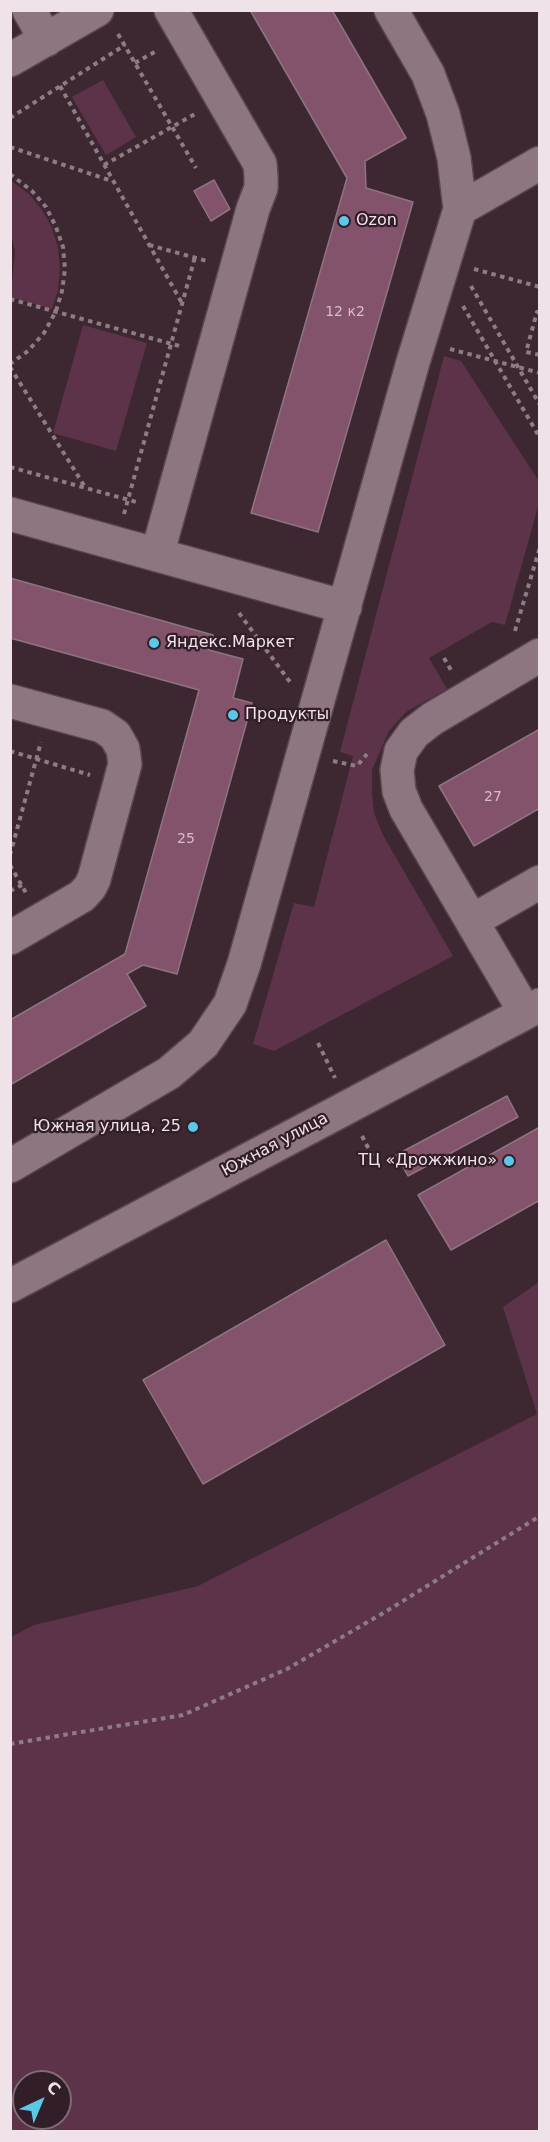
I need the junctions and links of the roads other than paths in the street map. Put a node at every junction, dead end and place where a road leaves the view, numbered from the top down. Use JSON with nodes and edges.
{"nodes":[{"id":1,"x":29,"y":10,"type":"edge"},
{"id":2,"x":171,"y":10,"type":"edge"},
{"id":3,"x":391,"y":10,"type":"edge"},
{"id":4,"x":106,"y":19,"type":"edge"},
{"id":5,"x":46,"y":40,"type":"junction"},
{"id":6,"x":10,"y":60,"type":"edge"},
{"id":7,"x":540,"y":163,"type":"edge"},
{"id":8,"x":460,"y":209,"type":"junction"},
{"id":9,"x":10,"y":514,"type":"edge"},
{"id":10,"x":158,"y":555,"type":"junction"},
{"id":11,"x":345,"y":607,"type":"junction"},
{"id":12,"x":540,"y":655,"type":"edge"},
{"id":13,"x":10,"y":701,"type":"edge"},
{"id":14,"x":540,"y":882,"type":"edge"},
{"id":15,"x":472,"y":921,"type":"junction"},
{"id":16,"x":10,"y":938,"type":"edge"},
{"id":17,"x":532,"y":1008,"type":"edge"},
{"id":18,"x":10,"y":1166,"type":"edge"},
{"id":19,"x":10,"y":1286,"type":"edge"}],
"edges":[{"from":1,"to":5,"type":"street"},
{"from":2,"to":10,"type":"street"},
{"from":3,"to":8,"type":"street"},
{"from":4,"to":5,"type":"street"},
{"from":5,"to":6,"type":"street"},
{"from":7,"to":8,"type":"street"},
{"from":8,"to":11,"type":"street"},
{"from":9,"to":10,"type":"street"},
{"from":10,"to":11,"type":"street"},
{"from":11,"to":18,"type":"street"},
{"from":12,"to":15,"type":"street"},
{"from":13,"to":16,"type":"street"},
{"from":14,"to":15,"type":"street"},
{"from":15,"to":17,"type":"street"},
{"from":17,"to":19,"type":"street","name":"Южная улица"}]}
